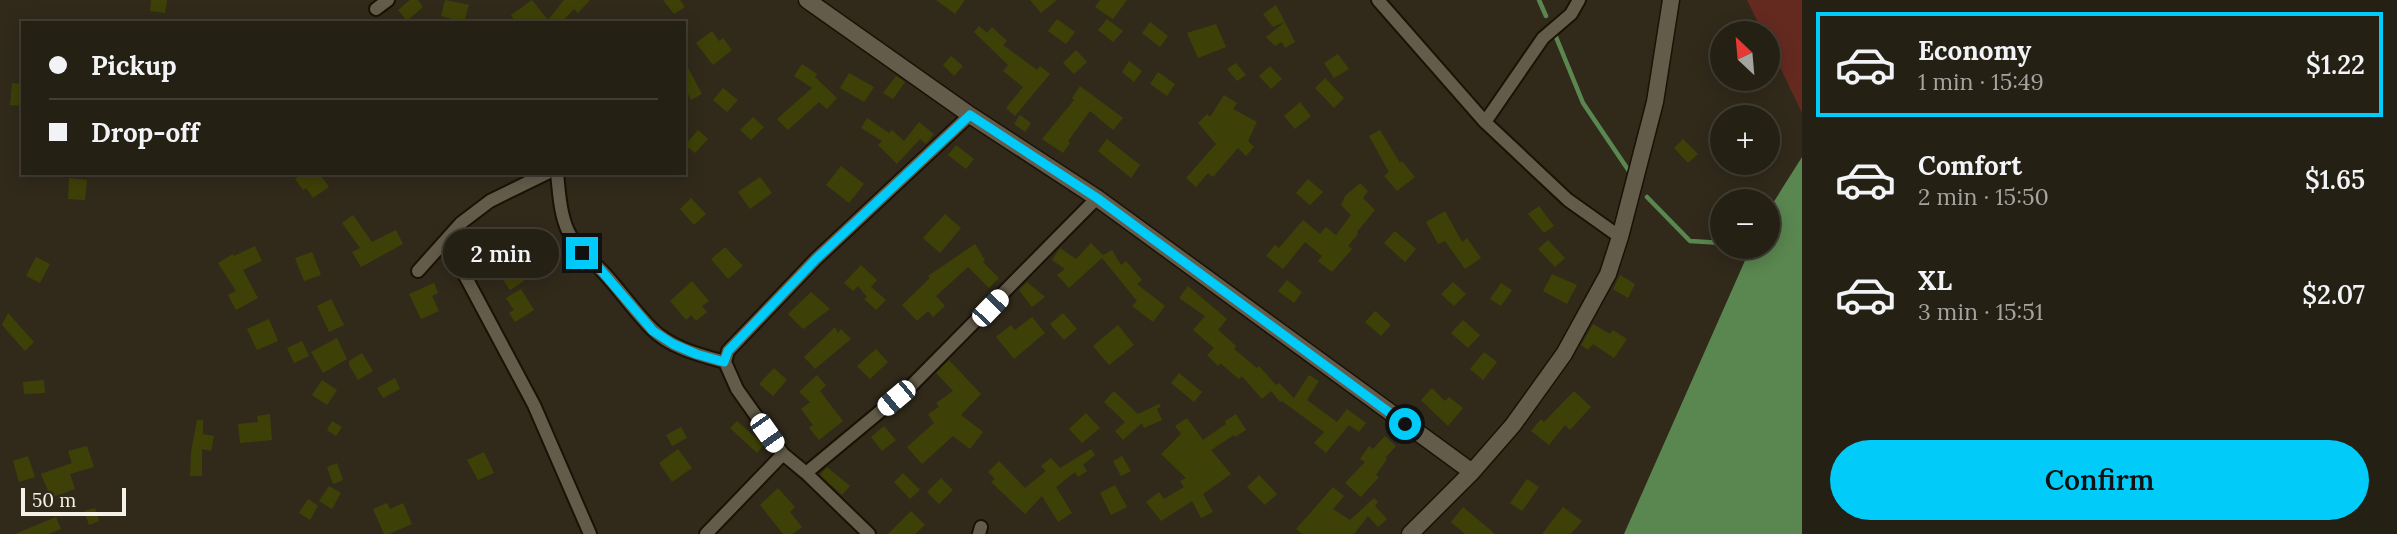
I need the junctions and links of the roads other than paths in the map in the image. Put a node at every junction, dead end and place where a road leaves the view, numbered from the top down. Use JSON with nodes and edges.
{"nodes":[{"id":1,"x":387,"y":0,"type":"edge"},
{"id":2,"x":807,"y":0,"type":"edge"},
{"id":3,"x":1378,"y":0,"type":"edge"},
{"id":4,"x":1579,"y":0,"type":"edge"},
{"id":5,"x":1671,"y":0,"type":"edge"},
{"id":6,"x":376,"y":9,"type":"dead end"},
{"id":7,"x":970,"y":115,"type":"junction"},
{"id":8,"x":1485,"y":122,"type":"junction"},
{"id":9,"x":543,"y":175,"type":"edge"},
{"id":10,"x":557,"y":175,"type":"edge"},
{"id":11,"x":1097,"y":198,"type":"junction"},
{"id":12,"x":1620,"y":237,"type":"junction"},
{"id":13,"x":446,"y":240,"type":"junction"},
{"id":14,"x":418,"y":271,"type":"dead end"},
{"id":15,"x":724,"y":362,"type":"junction"},
{"id":16,"x":783,"y":454,"type":"junction"},
{"id":17,"x":1472,"y":472,"type":"junction"},
{"id":18,"x":806,"y":473,"type":"junction"},
{"id":19,"x":590,"y":534,"type":"edge"},
{"id":20,"x":706,"y":534,"type":"edge"},
{"id":21,"x":869,"y":534,"type":"edge"},
{"id":22,"x":1410,"y":534,"type":"edge"}],
"edges":[{"from":1,"to":6,"type":"street"},
{"from":2,"to":7,"type":"street"},
{"from":3,"to":8,"type":"street"},
{"from":4,"to":8,"type":"street"},
{"from":5,"to":12,"type":"street"},
{"from":7,"to":11,"type":"street"},
{"from":7,"to":15,"type":"street"},
{"from":8,"to":12,"type":"street"},
{"from":9,"to":13,"type":"street"},
{"from":10,"to":15,"type":"street"},
{"from":11,"to":17,"type":"street"},
{"from":11,"to":18,"type":"street"},
{"from":12,"to":17,"type":"street"},
{"from":13,"to":14,"type":"street"},
{"from":13,"to":19,"type":"street"},
{"from":15,"to":16,"type":"street"},
{"from":16,"to":18,"type":"street"},
{"from":16,"to":20,"type":"street"},
{"from":17,"to":22,"type":"street"},
{"from":18,"to":21,"type":"street"}]}
